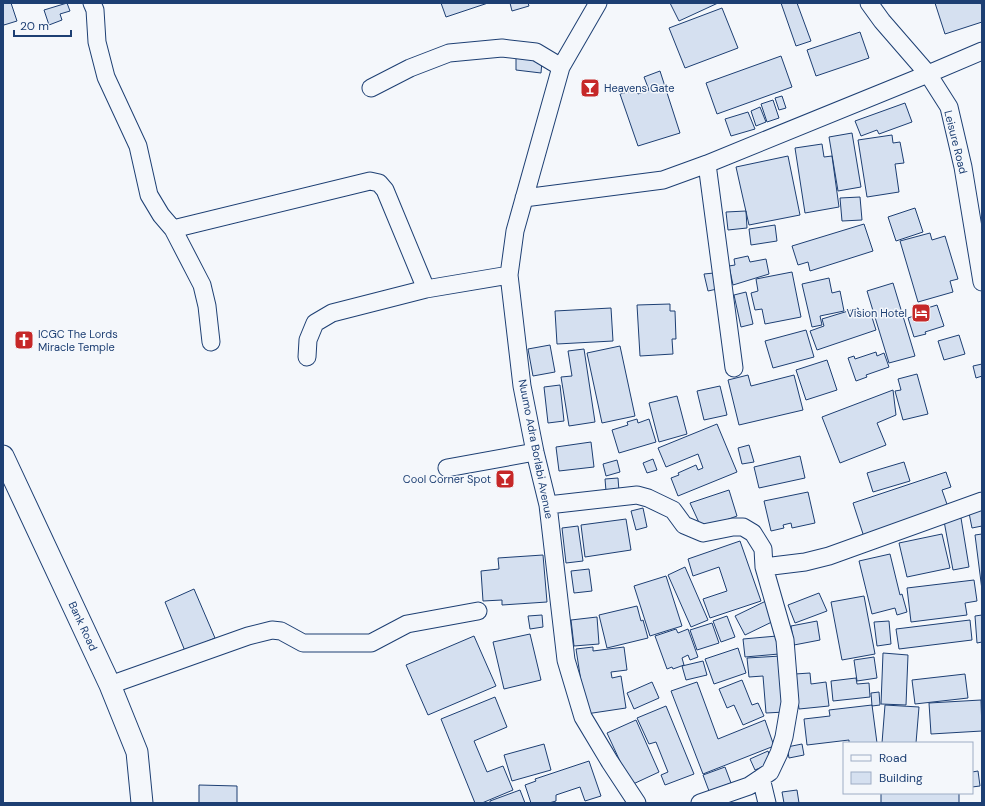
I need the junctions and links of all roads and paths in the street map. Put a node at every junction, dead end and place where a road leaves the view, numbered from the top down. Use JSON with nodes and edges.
{"nodes":[{"id":1,"x":92,"y":3,"type":"edge"},
{"id":2,"x":598,"y":3,"type":"edge"},
{"id":3,"x":869,"y":3,"type":"edge"},
{"id":4,"x":982,"y":51,"type":"edge"},
{"id":5,"x":561,"y":67,"type":"junction"},
{"id":6,"x":928,"y":74,"type":"junction"},
{"id":7,"x":371,"y":88,"type":"dead end"},
{"id":8,"x":707,"y":164,"type":"junction"},
{"id":9,"x":524,"y":198,"type":"junction"},
{"id":10,"x":174,"y":229,"type":"junction"},
{"id":11,"x":509,"y":275,"type":"junction"},
{"id":12,"x":982,"y":282,"type":"edge"},
{"id":13,"x":426,"y":289,"type":"junction"},
{"id":14,"x":211,"y":342,"type":"dead end"},
{"id":15,"x":307,"y":357,"type":"dead end"},
{"id":16,"x":734,"y":368,"type":"dead end"},
{"id":17,"x":535,"y":452,"type":"junction"},
{"id":18,"x":3,"y":456,"type":"edge"},
{"id":19,"x":447,"y":468,"type":"dead end"},
{"id":20,"x":982,"y":501,"type":"edge"},
{"id":21,"x":548,"y":505,"type":"junction"},
{"id":22,"x":764,"y":567,"type":"junction"},
{"id":23,"x":478,"y":611,"type":"dead end"},
{"id":24,"x":110,"y":685,"type":"junction"},
{"id":25,"x":761,"y":778,"type":"junction"},
{"id":26,"x":142,"y":803,"type":"edge"},
{"id":27,"x":637,"y":803,"type":"edge"},
{"id":28,"x":700,"y":803,"type":"edge"},
{"id":29,"x":767,"y":803,"type":"edge"}],
"edges":[{"from":1,"to":10,"type":"street"},
{"from":2,"to":5,"type":"street","name":"Nuumo Adra Borlabi Avenue"},
{"from":3,"to":6,"type":"street","name":"Leisure Road"},
{"from":4,"to":6,"type":"street"},
{"from":5,"to":7,"type":"street"},
{"from":5,"to":9,"type":"street","name":"Nuumo Adra Borlabi Avenue"},
{"from":6,"to":8,"type":"street"},
{"from":6,"to":12,"type":"street","name":"Leisure Road"},
{"from":8,"to":9,"type":"street"},
{"from":8,"to":16,"type":"street"},
{"from":9,"to":11,"type":"street","name":"Nuumo Adra Borlabi Avenue"},
{"from":10,"to":13,"type":"street"},
{"from":10,"to":14,"type":"street"},
{"from":11,"to":13,"type":"street"},
{"from":11,"to":17,"type":"street","name":"Nuumo Adra Borlabi Avenue"},
{"from":13,"to":15,"type":"street"},
{"from":17,"to":19,"type":"street"},
{"from":17,"to":21,"type":"street","name":"Nuumo Adra Borlabi Avenue"},
{"from":18,"to":24,"type":"street","name":"Bank Road"},
{"from":20,"to":22,"type":"street"},
{"from":21,"to":22,"type":"street"},
{"from":21,"to":27,"type":"street","name":"Nuumo Adra Borlabi Avenue"},
{"from":22,"to":25,"type":"street"},
{"from":23,"to":24,"type":"street"},
{"from":24,"to":26,"type":"street","name":"Bank Road"},
{"from":25,"to":28,"type":"street"},
{"from":25,"to":29,"type":"street"}]}
